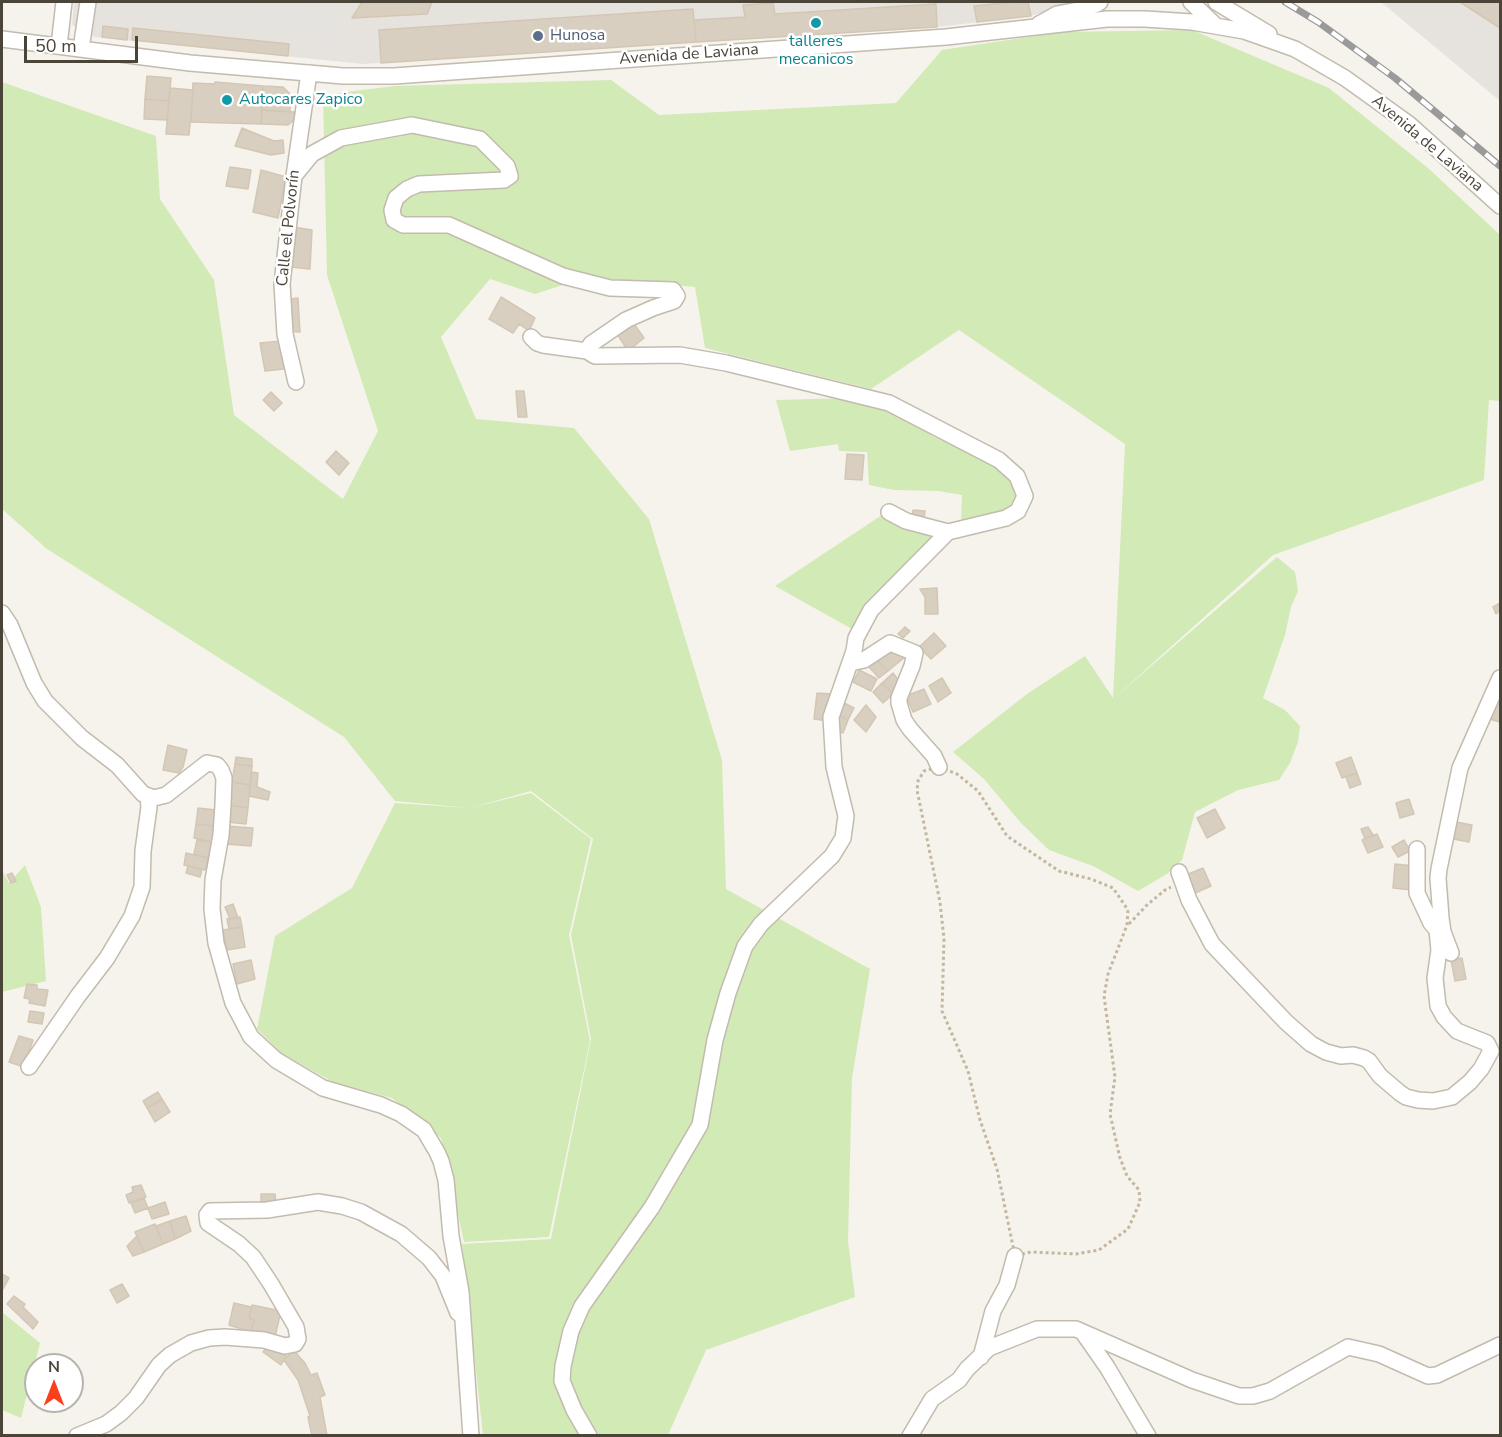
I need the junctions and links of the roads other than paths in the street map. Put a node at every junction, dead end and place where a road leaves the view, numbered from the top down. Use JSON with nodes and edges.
{"nodes":[{"id":1,"x":64,"y":2,"type":"edge"},
{"id":2,"x":88,"y":2,"type":"edge"},
{"id":3,"x":1100,"y":2,"type":"edge"},
{"id":4,"x":1191,"y":2,"type":"edge"},
{"id":5,"x":1216,"y":2,"type":"edge"},
{"id":6,"x":1215,"y":26,"type":"junction"},
{"id":7,"x":1032,"y":27,"type":"junction"},
{"id":8,"x":2,"y":39,"type":"edge"},
{"id":9,"x":59,"y":46,"type":"junction"},
{"id":10,"x":81,"y":49,"type":"junction"},
{"id":11,"x":1295,"y":49,"type":"junction"},
{"id":12,"x":309,"y":73,"type":"junction"},
{"id":13,"x":294,"y":176,"type":"junction"},
{"id":14,"x":1500,"y":206,"type":"edge"},
{"id":15,"x":531,"y":337,"type":"dead end"},
{"id":16,"x":587,"y":351,"type":"junction"},
{"id":17,"x":296,"y":382,"type":"dead end"},
{"id":18,"x":889,"y":512,"type":"dead end"},
{"id":19,"x":948,"y":532,"type":"junction"},
{"id":20,"x":2,"y":613,"type":"edge"},
{"id":21,"x":850,"y":663,"type":"junction"},
{"id":22,"x":1500,"y":678,"type":"edge"},
{"id":23,"x":939,"y":767,"type":"road end"},
{"id":24,"x":148,"y":797,"type":"junction"},
{"id":25,"x":1417,"y":849,"type":"dead end"},
{"id":26,"x":1181,"y":878,"type":"road end"},
{"id":27,"x":1440,"y":931,"type":"junction"},
{"id":28,"x":1451,"y":953,"type":"dead end"},
{"id":29,"x":29,"y":1067,"type":"dead end"},
{"id":30,"x":1015,"y":1256,"type":"road end"},
{"id":31,"x":1084,"y":1334,"type":"junction"},
{"id":32,"x":464,"y":1337,"type":"junction"},
{"id":33,"x":1500,"y":1345,"type":"edge"},
{"id":34,"x":981,"y":1357,"type":"junction"},
{"id":35,"x":77,"y":1436,"type":"edge"},
{"id":36,"x":471,"y":1436,"type":"edge"},
{"id":37,"x":589,"y":1436,"type":"edge"},
{"id":38,"x":910,"y":1436,"type":"edge"},
{"id":39,"x":1148,"y":1436,"type":"edge"}],
"edges":[{"from":1,"to":9,"type":"street"},
{"from":2,"to":10,"type":"street"},
{"from":3,"to":7,"type":"street"},
{"from":4,"to":6,"type":"street"},
{"from":5,"to":11,"type":"street"},
{"from":6,"to":7,"type":"street","name":"Avenida de Laviana"},
{"from":6,"to":11,"type":"street","name":"Avenida de Laviana"},
{"from":7,"to":12,"type":"street","name":"Avenida de Laviana"},
{"from":8,"to":9,"type":"street","name":"Avenida de Laviana"},
{"from":9,"to":10,"type":"street","name":"Avenida de Laviana"},
{"from":10,"to":12,"type":"street","name":"Avenida de Laviana"},
{"from":11,"to":14,"type":"street","name":"Avenida de Laviana"},
{"from":12,"to":13,"type":"street","name":"Calle el Polvorín"},
{"from":13,"to":16,"type":"street"},
{"from":13,"to":17,"type":"street","name":"Calle el Polvorín"},
{"from":15,"to":16,"type":"street"},
{"from":16,"to":19,"type":"street"},
{"from":18,"to":19,"type":"street"},
{"from":19,"to":21,"type":"street"},
{"from":20,"to":24,"type":"street"},
{"from":21,"to":23,"type":"street"},
{"from":21,"to":37,"type":"street"},
{"from":22,"to":27,"type":"street"},
{"from":24,"to":29,"type":"street"},
{"from":24,"to":32,"type":"street"},
{"from":25,"to":27,"type":"street"},
{"from":26,"to":27,"type":"street"},
{"from":27,"to":28,"type":"street"},
{"from":30,"to":34,"type":"street"},
{"from":31,"to":33,"type":"street"},
{"from":31,"to":34,"type":"street"},
{"from":31,"to":39,"type":"street"},
{"from":32,"to":35,"type":"street"},
{"from":32,"to":36,"type":"street"},
{"from":34,"to":38,"type":"street"}]}
